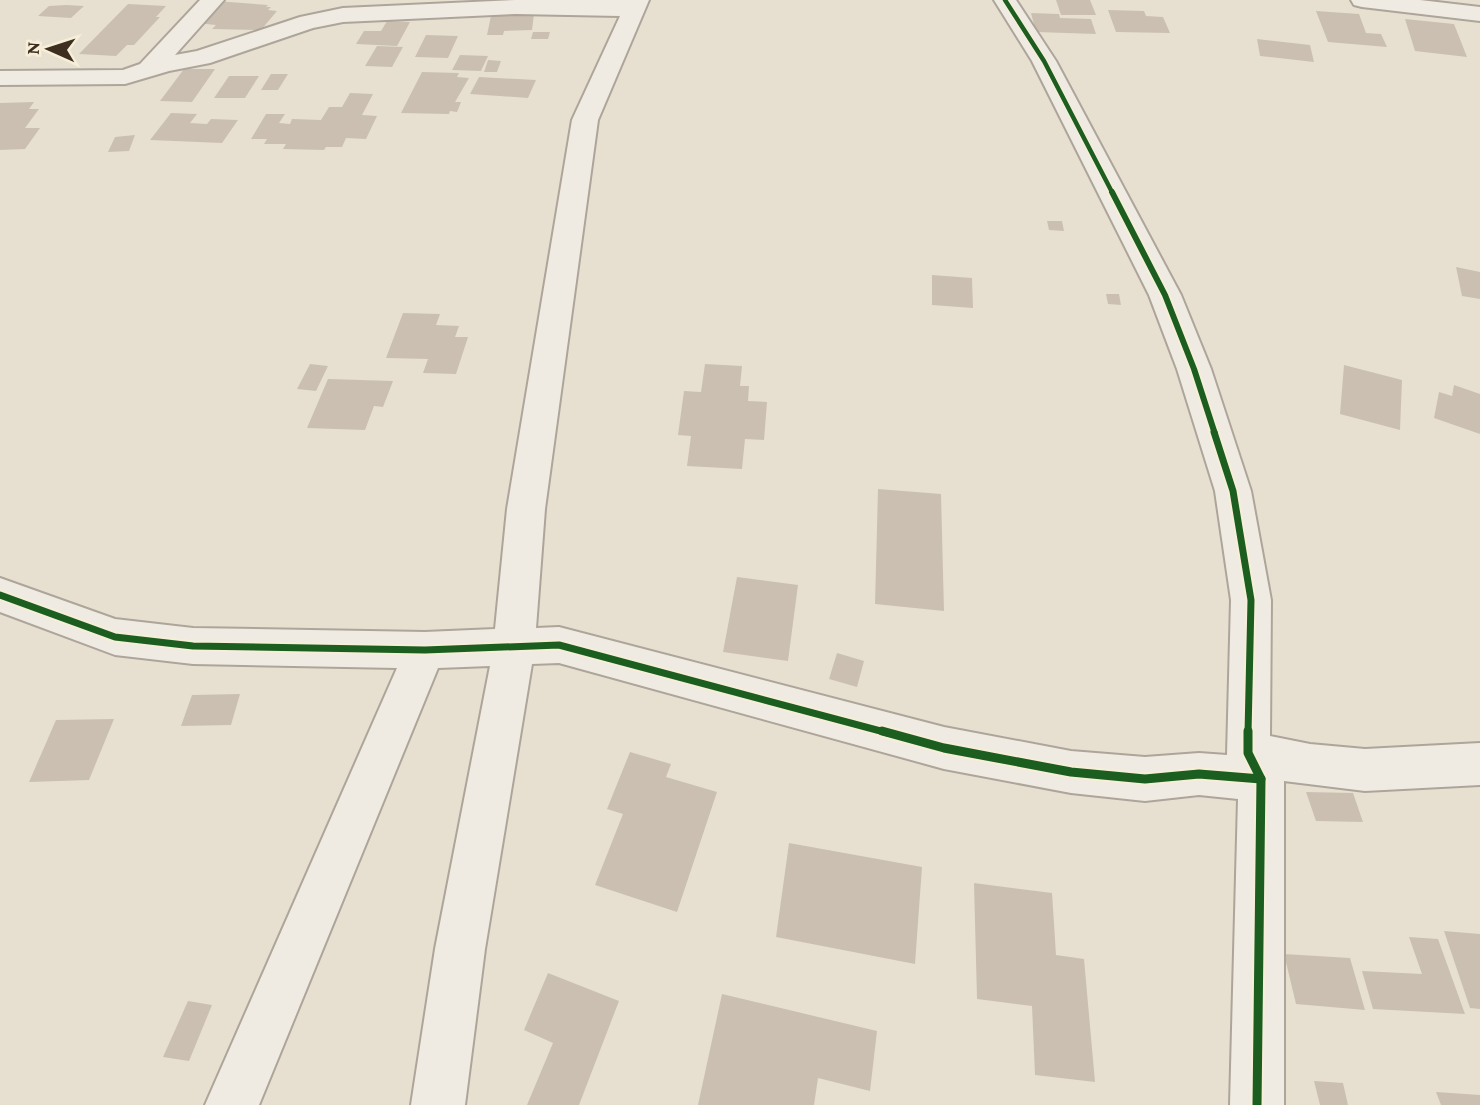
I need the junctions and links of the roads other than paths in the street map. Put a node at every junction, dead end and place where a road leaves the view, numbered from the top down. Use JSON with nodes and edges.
{"nodes":[{"id":1,"x":213,"y":0,"type":"edge"},
{"id":2,"x":1004,"y":0,"type":"edge"},
{"id":3,"x":1362,"y":0,"type":"edge"},
{"id":4,"x":635,"y":5,"type":"edge"},
{"id":5,"x":1480,"y":14,"type":"edge"},
{"id":6,"x":149,"y":69,"type":"junction"},
{"id":7,"x":0,"y":78,"type":"edge"},
{"id":8,"x":0,"y":595,"type":"edge"},
{"id":9,"x":514,"y":647,"type":"junction"},
{"id":10,"x":425,"y":650,"type":"junction"},
{"id":11,"x":1480,"y":764,"type":"edge"},
{"id":12,"x":1254,"y":766,"type":"junction"},
{"id":13,"x":232,"y":1105,"type":"edge"},
{"id":14,"x":438,"y":1105,"type":"edge"},
{"id":15,"x":1257,"y":1105,"type":"edge"}],
"edges":[{"from":1,"to":6,"type":"street"},
{"from":2,"to":12,"type":"street"},
{"from":3,"to":5,"type":"street"},
{"from":4,"to":6,"type":"street"},
{"from":4,"to":9,"type":"street"},
{"from":6,"to":7,"type":"street"},
{"from":8,"to":10,"type":"street"},
{"from":9,"to":10,"type":"street"},
{"from":9,"to":12,"type":"street"},
{"from":9,"to":14,"type":"street"},
{"from":10,"to":13,"type":"street"},
{"from":11,"to":12,"type":"street"},
{"from":12,"to":15,"type":"street"}]}
